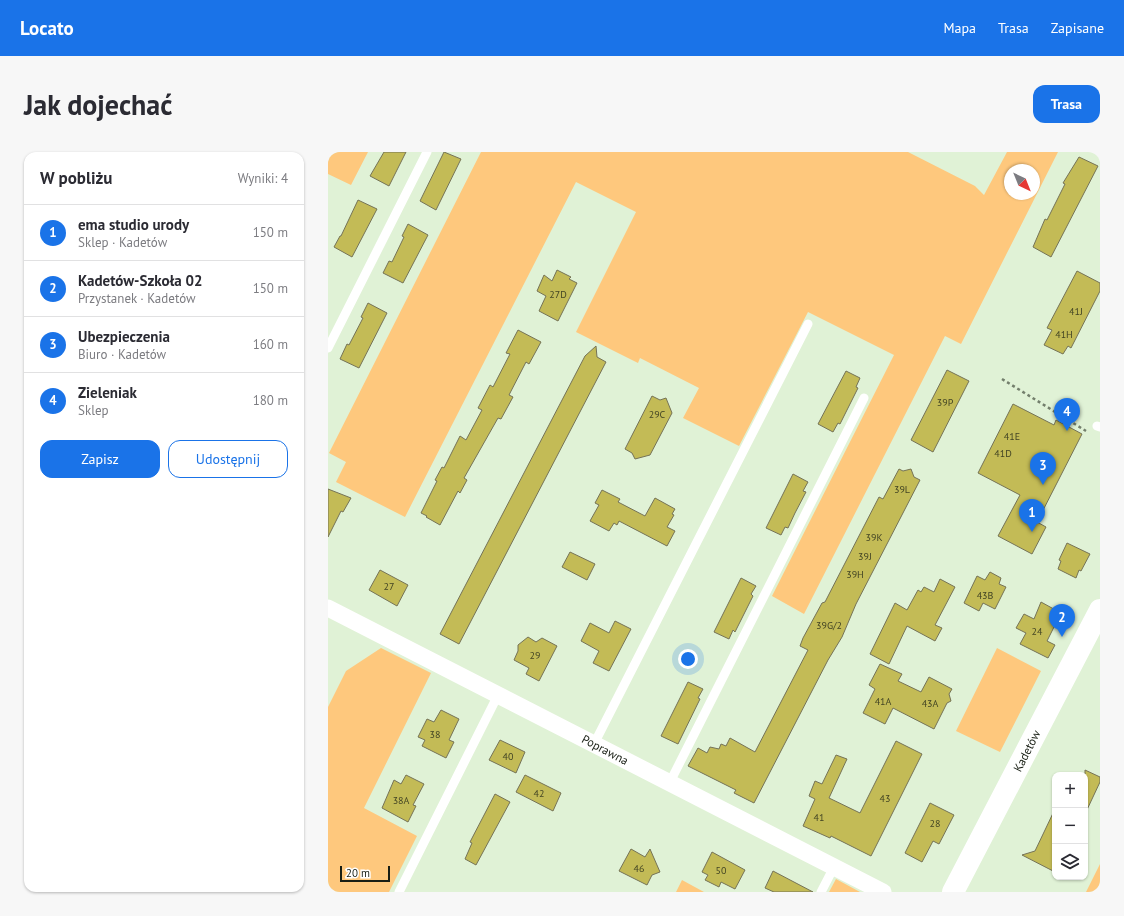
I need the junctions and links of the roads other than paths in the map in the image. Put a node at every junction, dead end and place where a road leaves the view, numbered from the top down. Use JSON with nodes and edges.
{"nodes":[{"id":1,"x":427,"y":152,"type":"edge"},
{"id":2,"x":808,"y":324,"type":"dead end"},
{"id":3,"x":328,"y":348,"type":"edge"},
{"id":4,"x":864,"y":398,"type":"dead end"},
{"id":5,"x":328,"y":608,"type":"edge"},
{"id":6,"x":1100,"y":610,"type":"edge"},
{"id":7,"x":498,"y":695,"type":"junction"},
{"id":8,"x":594,"y":744,"type":"junction"},
{"id":9,"x":670,"y":784,"type":"junction"},
{"id":10,"x":834,"y":867,"type":"junction"},
{"id":11,"x":399,"y":892,"type":"edge"},
{"id":12,"x":821,"y":892,"type":"edge"},
{"id":13,"x":883,"y":892,"type":"edge"},
{"id":14,"x":953,"y":892,"type":"edge"}],
"edges":[{"from":1,"to":3,"type":"lane"},
{"from":2,"to":8,"type":"lane"},
{"from":4,"to":9,"type":"lane"},
{"from":5,"to":7,"type":"street","name":"Poprawna"},
{"from":6,"to":14,"type":"street","name":"Kadetów"},
{"from":7,"to":8,"type":"street","name":"Poprawna"},
{"from":7,"to":11,"type":"lane"},
{"from":8,"to":9,"type":"street","name":"Poprawna"},
{"from":9,"to":10,"type":"street","name":"Poprawna"},
{"from":10,"to":12,"type":"lane"},
{"from":10,"to":13,"type":"street","name":"Poprawna"}]}
